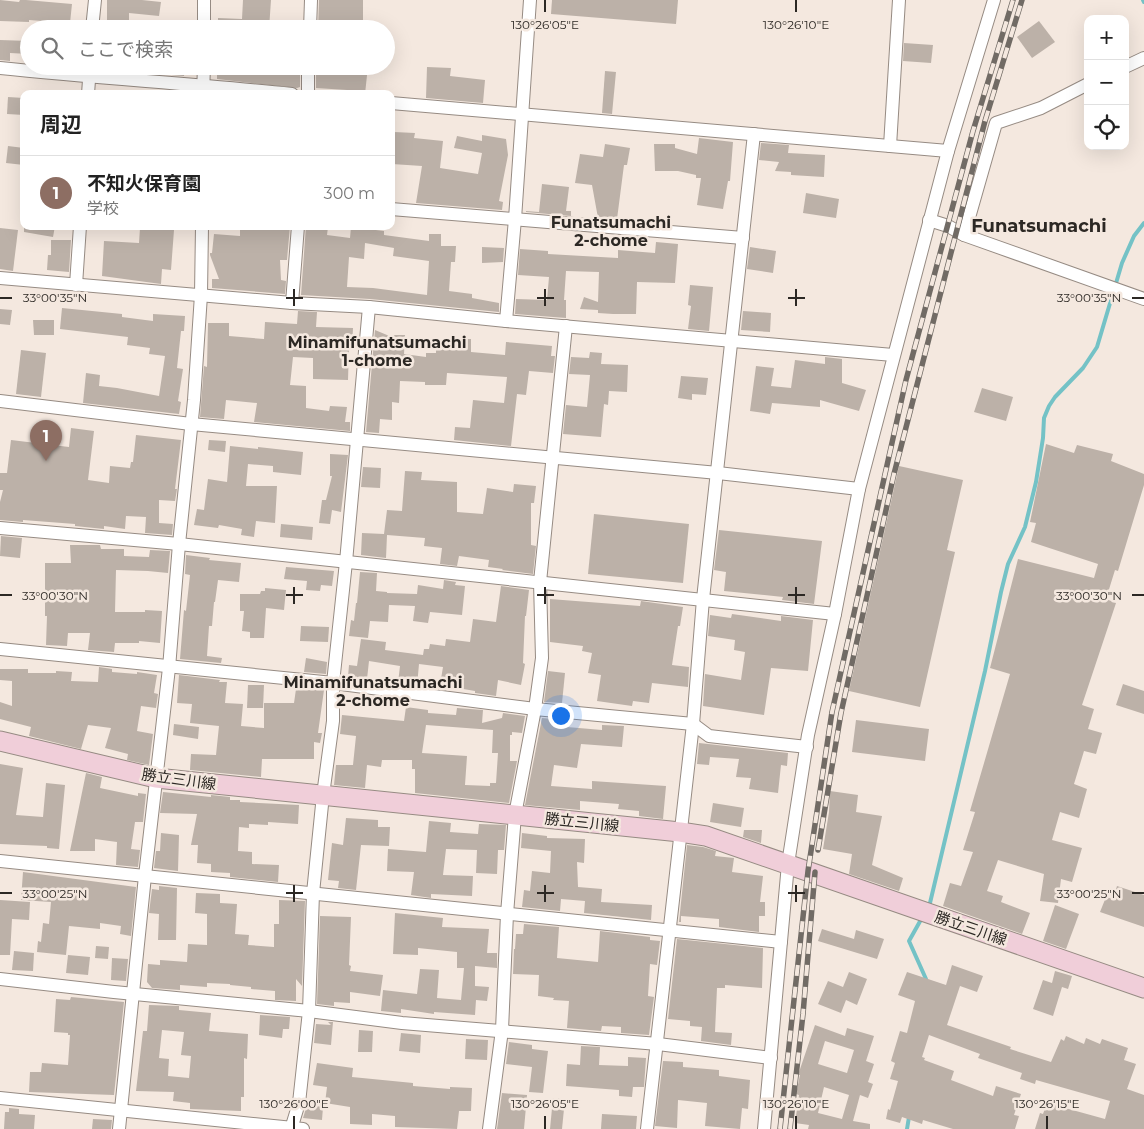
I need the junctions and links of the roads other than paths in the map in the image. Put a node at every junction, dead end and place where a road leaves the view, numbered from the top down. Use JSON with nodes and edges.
{"nodes":[{"id":1,"x":95,"y":0,"type":"edge"},
{"id":2,"x":204,"y":0,"type":"edge"},
{"id":3,"x":311,"y":0,"type":"edge"},
{"id":4,"x":530,"y":0,"type":"edge"},
{"id":5,"x":899,"y":0,"type":"edge"},
{"id":6,"x":994,"y":0,"type":"edge"},
{"id":7,"x":93,"y":20,"type":"edge"},
{"id":8,"x":204,"y":20,"type":"edge"},
{"id":9,"x":310,"y":20,"type":"edge"},
{"id":10,"x":1144,"y":58,"type":"edge"},
{"id":11,"x":1129,"y":65,"type":"edge"},
{"id":12,"x":0,"y":68,"type":"edge"},
{"id":13,"x":20,"y":69,"type":"edge"},
{"id":14,"x":89,"y":75,"type":"edge"},
{"id":15,"x":109,"y":75,"type":"edge"},
{"id":16,"x":204,"y":75,"type":"edge"},
{"id":17,"x":308,"y":75,"type":"edge"},
{"id":18,"x":1084,"y":86,"type":"edge"},
{"id":19,"x":203,"y":89,"type":"edge"},
{"id":20,"x":88,"y":90,"type":"edge"},
{"id":21,"x":221,"y":90,"type":"edge"},
{"id":22,"x":308,"y":90,"type":"edge"},
{"id":23,"x":395,"y":103,"type":"edge"},
{"id":24,"x":522,"y":114,"type":"junction"},
{"id":25,"x":754,"y":134,"type":"junction"},
{"id":26,"x":890,"y":146,"type":"junction"},
{"id":27,"x":948,"y":151,"type":"junction"},
{"id":28,"x":395,"y":209,"type":"edge"},
{"id":29,"x":515,"y":219,"type":"junction"},
{"id":30,"x":929,"y":220,"type":"junction"},
{"id":31,"x":80,"y":230,"type":"edge"},
{"id":32,"x":202,"y":230,"type":"edge"},
{"id":33,"x":298,"y":230,"type":"edge"},
{"id":34,"x":964,"y":235,"type":"junction"},
{"id":35,"x":743,"y":238,"type":"junction"},
{"id":36,"x":0,"y":278,"type":"edge"},
{"id":37,"x":76,"y":284,"type":"junction"},
{"id":38,"x":201,"y":295,"type":"junction"},
{"id":39,"x":1144,"y":299,"type":"edge"},
{"id":40,"x":292,"y":303,"type":"junction"},
{"id":41,"x":369,"y":307,"type":"junction"},
{"id":42,"x":506,"y":321,"type":"junction"},
{"id":43,"x":566,"y":326,"type":"junction"},
{"id":44,"x":732,"y":340,"type":"junction"},
{"id":45,"x":893,"y":355,"type":"junction"},
{"id":46,"x":0,"y":401,"type":"edge"},
{"id":47,"x":191,"y":424,"type":"junction"},
{"id":48,"x":357,"y":438,"type":"junction"},
{"id":49,"x":554,"y":458,"type":"junction"},
{"id":50,"x":718,"y":473,"type":"junction"},
{"id":51,"x":859,"y":489,"type":"junction"},
{"id":52,"x":0,"y":528,"type":"edge"},
{"id":53,"x":179,"y":544,"type":"junction"},
{"id":54,"x":346,"y":562,"type":"junction"},
{"id":55,"x":540,"y":582,"type":"junction"},
{"id":56,"x":703,"y":599,"type":"junction"},
{"id":57,"x":835,"y":614,"type":"junction"},
{"id":58,"x":0,"y":649,"type":"edge"},
{"id":59,"x":169,"y":668,"type":"junction"},
{"id":60,"x":333,"y":684,"type":"junction"},
{"id":61,"x":535,"y":709,"type":"junction"},
{"id":62,"x":693,"y":724,"type":"junction"},
{"id":63,"x":0,"y":741,"type":"edge"},
{"id":64,"x":807,"y":747,"type":"junction"},
{"id":65,"x":156,"y":778,"type":"junction"},
{"id":66,"x":323,"y":795,"type":"junction"},
{"id":67,"x":515,"y":815,"type":"junction"},
{"id":68,"x":680,"y":832,"type":"junction"},
{"id":69,"x":0,"y":861,"type":"edge"},
{"id":70,"x":788,"y":864,"type":"junction"},
{"id":71,"x":145,"y":876,"type":"junction"},
{"id":72,"x":313,"y":893,"type":"junction"},
{"id":73,"x":507,"y":914,"type":"junction"},
{"id":74,"x":671,"y":930,"type":"junction"},
{"id":75,"x":781,"y":942,"type":"junction"},
{"id":76,"x":0,"y":979,"type":"edge"},
{"id":77,"x":1144,"y":988,"type":"edge"},
{"id":78,"x":133,"y":993,"type":"junction"},
{"id":79,"x":309,"y":1011,"type":"junction"},
{"id":80,"x":502,"y":1030,"type":"junction"},
{"id":81,"x":658,"y":1044,"type":"junction"},
{"id":82,"x":771,"y":1058,"type":"junction"},
{"id":83,"x":0,"y":1098,"type":"edge"},
{"id":84,"x":121,"y":1110,"type":"junction"},
{"id":85,"x":119,"y":1129,"type":"edge"},
{"id":86,"x":296,"y":1129,"type":"edge"},
{"id":87,"x":489,"y":1129,"type":"edge"},
{"id":88,"x":647,"y":1129,"type":"edge"},
{"id":89,"x":764,"y":1129,"type":"edge"}],
"edges":[{"from":1,"to":7,"type":"street"},
{"from":2,"to":8,"type":"street"},
{"from":3,"to":9,"type":"street"},
{"from":4,"to":24,"type":"street"},
{"from":5,"to":26,"type":"street"},
{"from":6,"to":27,"type":"street"},
{"from":10,"to":11,"type":"street"},
{"from":12,"to":13,"type":"street"},
{"from":14,"to":20,"type":"street"},
{"from":15,"to":19,"type":"street"},
{"from":16,"to":19,"type":"street"},
{"from":17,"to":22,"type":"street"},
{"from":18,"to":34,"type":"street"},
{"from":19,"to":21,"type":"street"},
{"from":23,"to":24,"type":"street"},
{"from":24,"to":25,"type":"street"},
{"from":24,"to":29,"type":"street"},
{"from":25,"to":26,"type":"street"},
{"from":25,"to":35,"type":"street"},
{"from":26,"to":27,"type":"street"},
{"from":27,"to":30,"type":"street"},
{"from":28,"to":29,"type":"street"},
{"from":29,"to":35,"type":"street"},
{"from":29,"to":42,"type":"street"},
{"from":30,"to":34,"type":"street"},
{"from":30,"to":45,"type":"street"},
{"from":31,"to":37,"type":"street"},
{"from":32,"to":38,"type":"street"},
{"from":33,"to":40,"type":"street"},
{"from":34,"to":39,"type":"street"},
{"from":35,"to":44,"type":"street"},
{"from":36,"to":37,"type":"street"},
{"from":37,"to":38,"type":"street"},
{"from":38,"to":40,"type":"street"},
{"from":38,"to":47,"type":"street"},
{"from":40,"to":41,"type":"street"},
{"from":41,"to":42,"type":"street"},
{"from":41,"to":48,"type":"street"},
{"from":42,"to":43,"type":"street"},
{"from":43,"to":44,"type":"street"},
{"from":43,"to":49,"type":"street"},
{"from":44,"to":45,"type":"street"},
{"from":44,"to":50,"type":"street"},
{"from":45,"to":51,"type":"street"},
{"from":46,"to":47,"type":"street"},
{"from":47,"to":48,"type":"street"},
{"from":47,"to":53,"type":"street"},
{"from":48,"to":49,"type":"street"},
{"from":48,"to":54,"type":"street"},
{"from":49,"to":50,"type":"street"},
{"from":49,"to":55,"type":"street"},
{"from":50,"to":51,"type":"street"},
{"from":50,"to":56,"type":"street"},
{"from":51,"to":57,"type":"street"},
{"from":52,"to":53,"type":"street"},
{"from":53,"to":54,"type":"street"},
{"from":53,"to":59,"type":"street"},
{"from":54,"to":55,"type":"street"},
{"from":54,"to":60,"type":"street"},
{"from":55,"to":56,"type":"street"},
{"from":55,"to":61,"type":"street"},
{"from":56,"to":57,"type":"street"},
{"from":56,"to":62,"type":"street"},
{"from":57,"to":64,"type":"street"},
{"from":58,"to":59,"type":"street"},
{"from":59,"to":60,"type":"street"},
{"from":59,"to":65,"type":"street"},
{"from":60,"to":61,"type":"street"},
{"from":60,"to":66,"type":"street"},
{"from":61,"to":62,"type":"street"},
{"from":61,"to":67,"type":"street"},
{"from":62,"to":64,"type":"street"},
{"from":62,"to":68,"type":"street"},
{"from":63,"to":65,"type":"main road","name":"勝立三川線"},
{"from":64,"to":70,"type":"street"},
{"from":65,"to":66,"type":"main road","name":"勝立三川線"},
{"from":65,"to":71,"type":"street"},
{"from":66,"to":67,"type":"main road","name":"勝立三川線"},
{"from":66,"to":72,"type":"street"},
{"from":67,"to":68,"type":"main road","name":"勝立三川線"},
{"from":67,"to":73,"type":"street"},
{"from":68,"to":70,"type":"main road","name":"勝立三川線"},
{"from":68,"to":74,"type":"street"},
{"from":69,"to":71,"type":"street"},
{"from":70,"to":75,"type":"street"},
{"from":70,"to":77,"type":"main road","name":"勝立三川線"},
{"from":71,"to":72,"type":"street"},
{"from":71,"to":78,"type":"street"},
{"from":72,"to":73,"type":"street"},
{"from":72,"to":79,"type":"street"},
{"from":73,"to":74,"type":"street"},
{"from":73,"to":80,"type":"street"},
{"from":74,"to":75,"type":"street"},
{"from":74,"to":81,"type":"street"},
{"from":75,"to":82,"type":"street"},
{"from":76,"to":78,"type":"street"},
{"from":78,"to":79,"type":"street"},
{"from":78,"to":84,"type":"street"},
{"from":79,"to":80,"type":"street"},
{"from":79,"to":86,"type":"street"},
{"from":80,"to":81,"type":"street"},
{"from":80,"to":87,"type":"street"},
{"from":81,"to":82,"type":"street"},
{"from":81,"to":88,"type":"street"},
{"from":82,"to":89,"type":"street"},
{"from":83,"to":84,"type":"street"},
{"from":84,"to":85,"type":"street"},
{"from":84,"to":86,"type":"street"}]}
